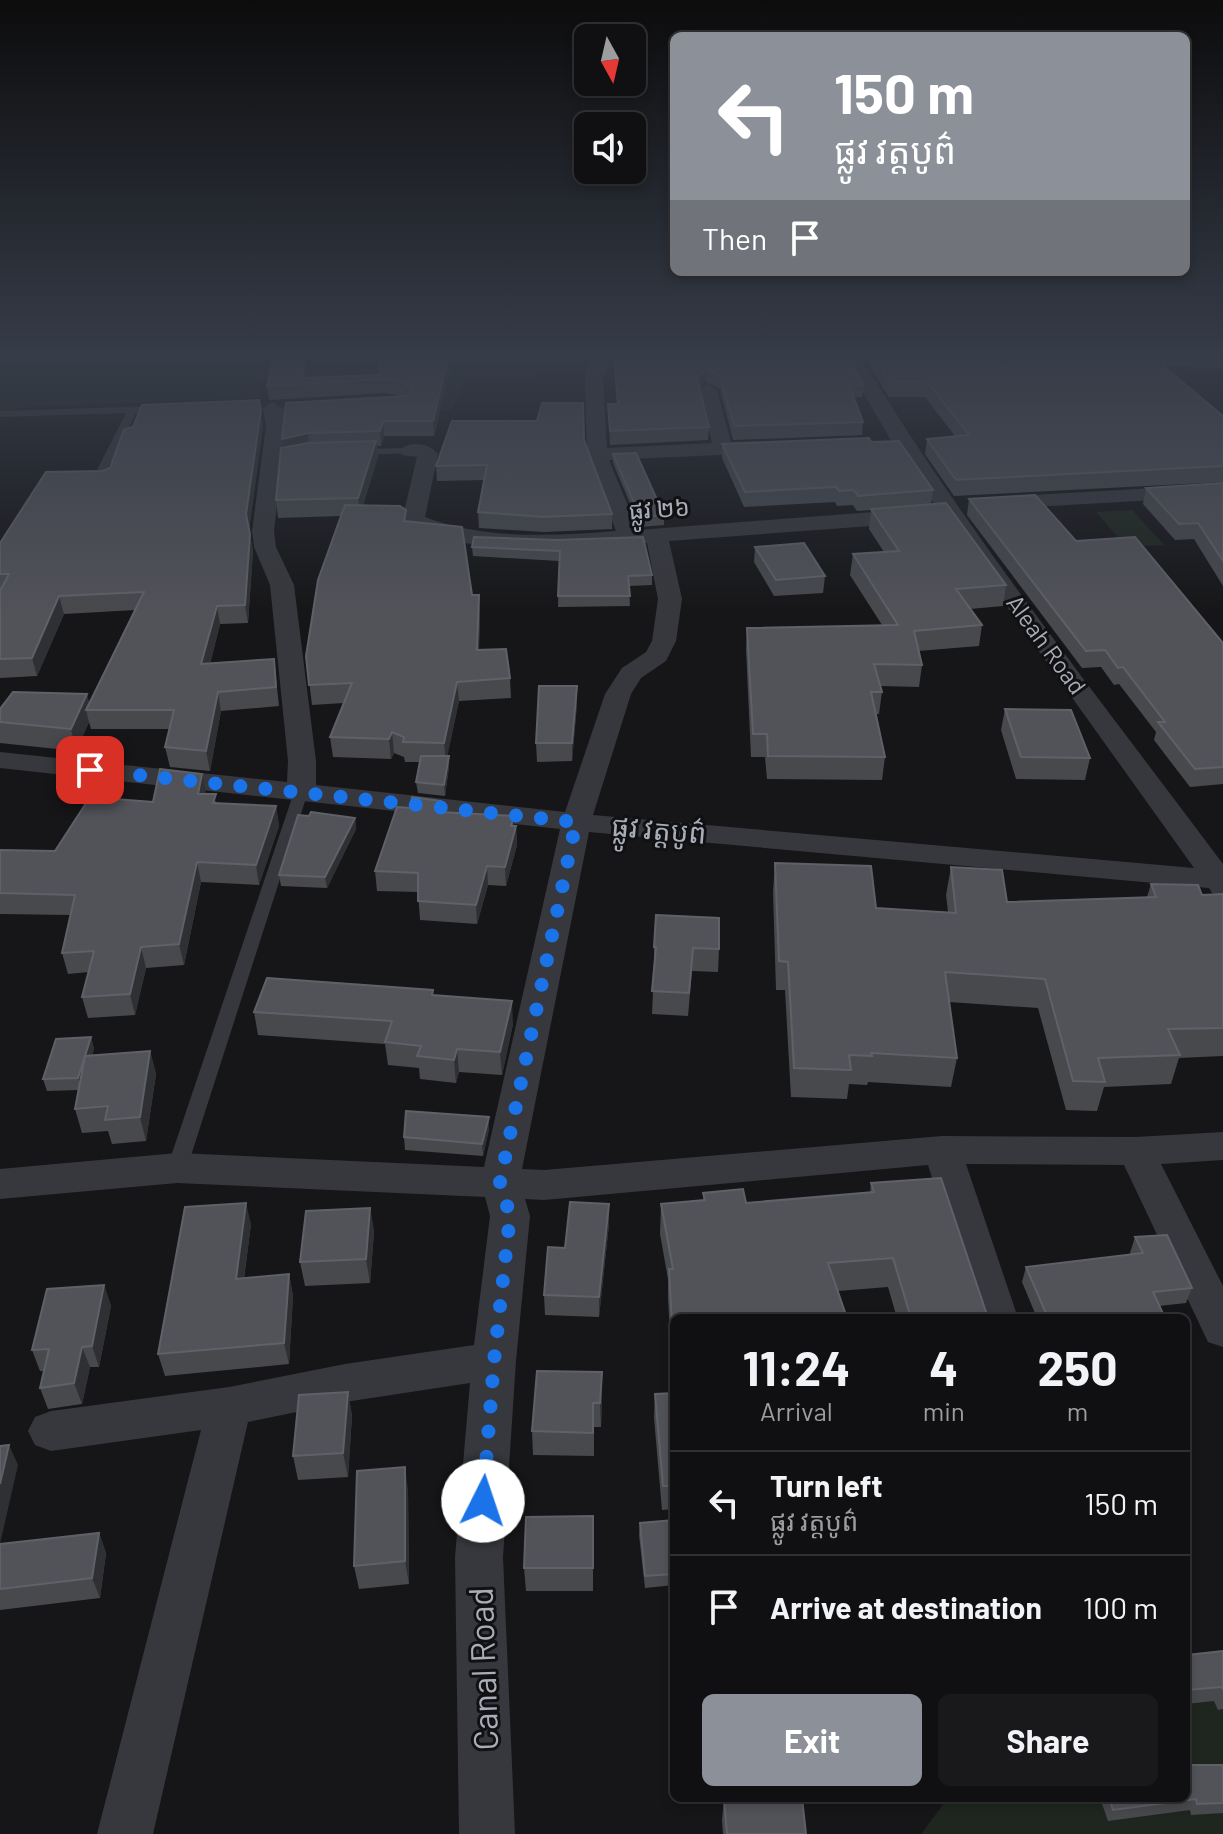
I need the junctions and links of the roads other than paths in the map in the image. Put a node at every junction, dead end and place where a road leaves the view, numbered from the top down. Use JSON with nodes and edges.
{"nodes":[{"id":1,"x":115,"y":444,"type":"edge"},
{"id":2,"x":278,"y":444,"type":"edge"},
{"id":3,"x":596,"y":444,"type":"edge"},
{"id":4,"x":722,"y":444,"type":"edge"},
{"id":5,"x":903,"y":444,"type":"edge"},
{"id":6,"x":783,"y":446,"type":"edge"},
{"id":7,"x":723,"y":449,"type":"junction"},
{"id":8,"x":409,"y":451,"type":"joint"},
{"id":9,"x":353,"y":452,"type":"edge"},
{"id":10,"x":597,"y":454,"type":"junction"},
{"id":11,"x":101,"y":472,"type":"edge"},
{"id":12,"x":1222,"y":491,"type":"edge"},
{"id":13,"x":949,"y":510,"type":"junction"},
{"id":14,"x":643,"y":536,"type":"junction"},
{"id":15,"x":0,"y":760,"type":"edge"},
{"id":16,"x":301,"y":792,"type":"junction"},
{"id":17,"x":576,"y":822,"type":"junction"},
{"id":18,"x":1222,"y":882,"type":"edge"},
{"id":19,"x":1223,"y":1146,"type":"edge"},
{"id":20,"x":942,"y":1150,"type":"junction"},
{"id":21,"x":1136,"y":1151,"type":"junction"},
{"id":22,"x":177,"y":1168,"type":"junction"},
{"id":23,"x":500,"y":1182,"type":"junction"},
{"id":24,"x":0,"y":1184,"type":"edge"},
{"id":25,"x":996,"y":1314,"type":"edge"},
{"id":26,"x":1223,"y":1329,"type":"edge"},
{"id":27,"x":494,"y":1361,"type":"junction"},
{"id":28,"x":229,"y":1406,"type":"junction"},
{"id":29,"x":51,"y":1431,"type":"dead end"},
{"id":30,"x":125,"y":1834,"type":"edge"},
{"id":31,"x":487,"y":1834,"type":"edge"}],
"edges":[{"from":1,"to":11,"type":"lane"},
{"from":2,"to":16,"type":"street"},
{"from":3,"to":10,"type":"street","name":"Canal Road"},
{"from":4,"to":7,"type":"street"},
{"from":5,"to":13,"type":"street","name":"Aleah Road"},
{"from":6,"to":7,"type":"street"},
{"from":7,"to":10,"type":"street"},
{"from":8,"to":9,"type":"lane"},
{"from":8,"to":14,"type":"street","name":"ផ្លូវ ២៦"},
{"from":10,"to":14,"type":"street","name":"Canal Road"},
{"from":12,"to":13,"type":"street","name":"ផ្លូវ ២៦"},
{"from":13,"to":14,"type":"street","name":"ផ្លូវ ២៦"},
{"from":13,"to":18,"type":"street","name":"Aleah Road"},
{"from":14,"to":17,"type":"street","name":"Canal Road"},
{"from":15,"to":16,"type":"street","name":"ផ្លូវ វត្តបូព៌"},
{"from":16,"to":17,"type":"street","name":"ផ្លូវ វត្តបូព៌"},
{"from":16,"to":22,"type":"lane"},
{"from":17,"to":18,"type":"street","name":"ផ្លូវ វត្តបូព៌"},
{"from":17,"to":23,"type":"street","name":"Canal Road"},
{"from":19,"to":21,"type":"street"},
{"from":20,"to":21,"type":"street"},
{"from":20,"to":23,"type":"street"},
{"from":20,"to":25,"type":"street"},
{"from":21,"to":26,"type":"street"},
{"from":22,"to":23,"type":"street"},
{"from":22,"to":24,"type":"street"},
{"from":23,"to":27,"type":"street","name":"Canal Road"},
{"from":27,"to":28,"type":"street"},
{"from":27,"to":31,"type":"street","name":"Canal Road"},
{"from":28,"to":29,"type":"street"},
{"from":28,"to":30,"type":"street"}]}
